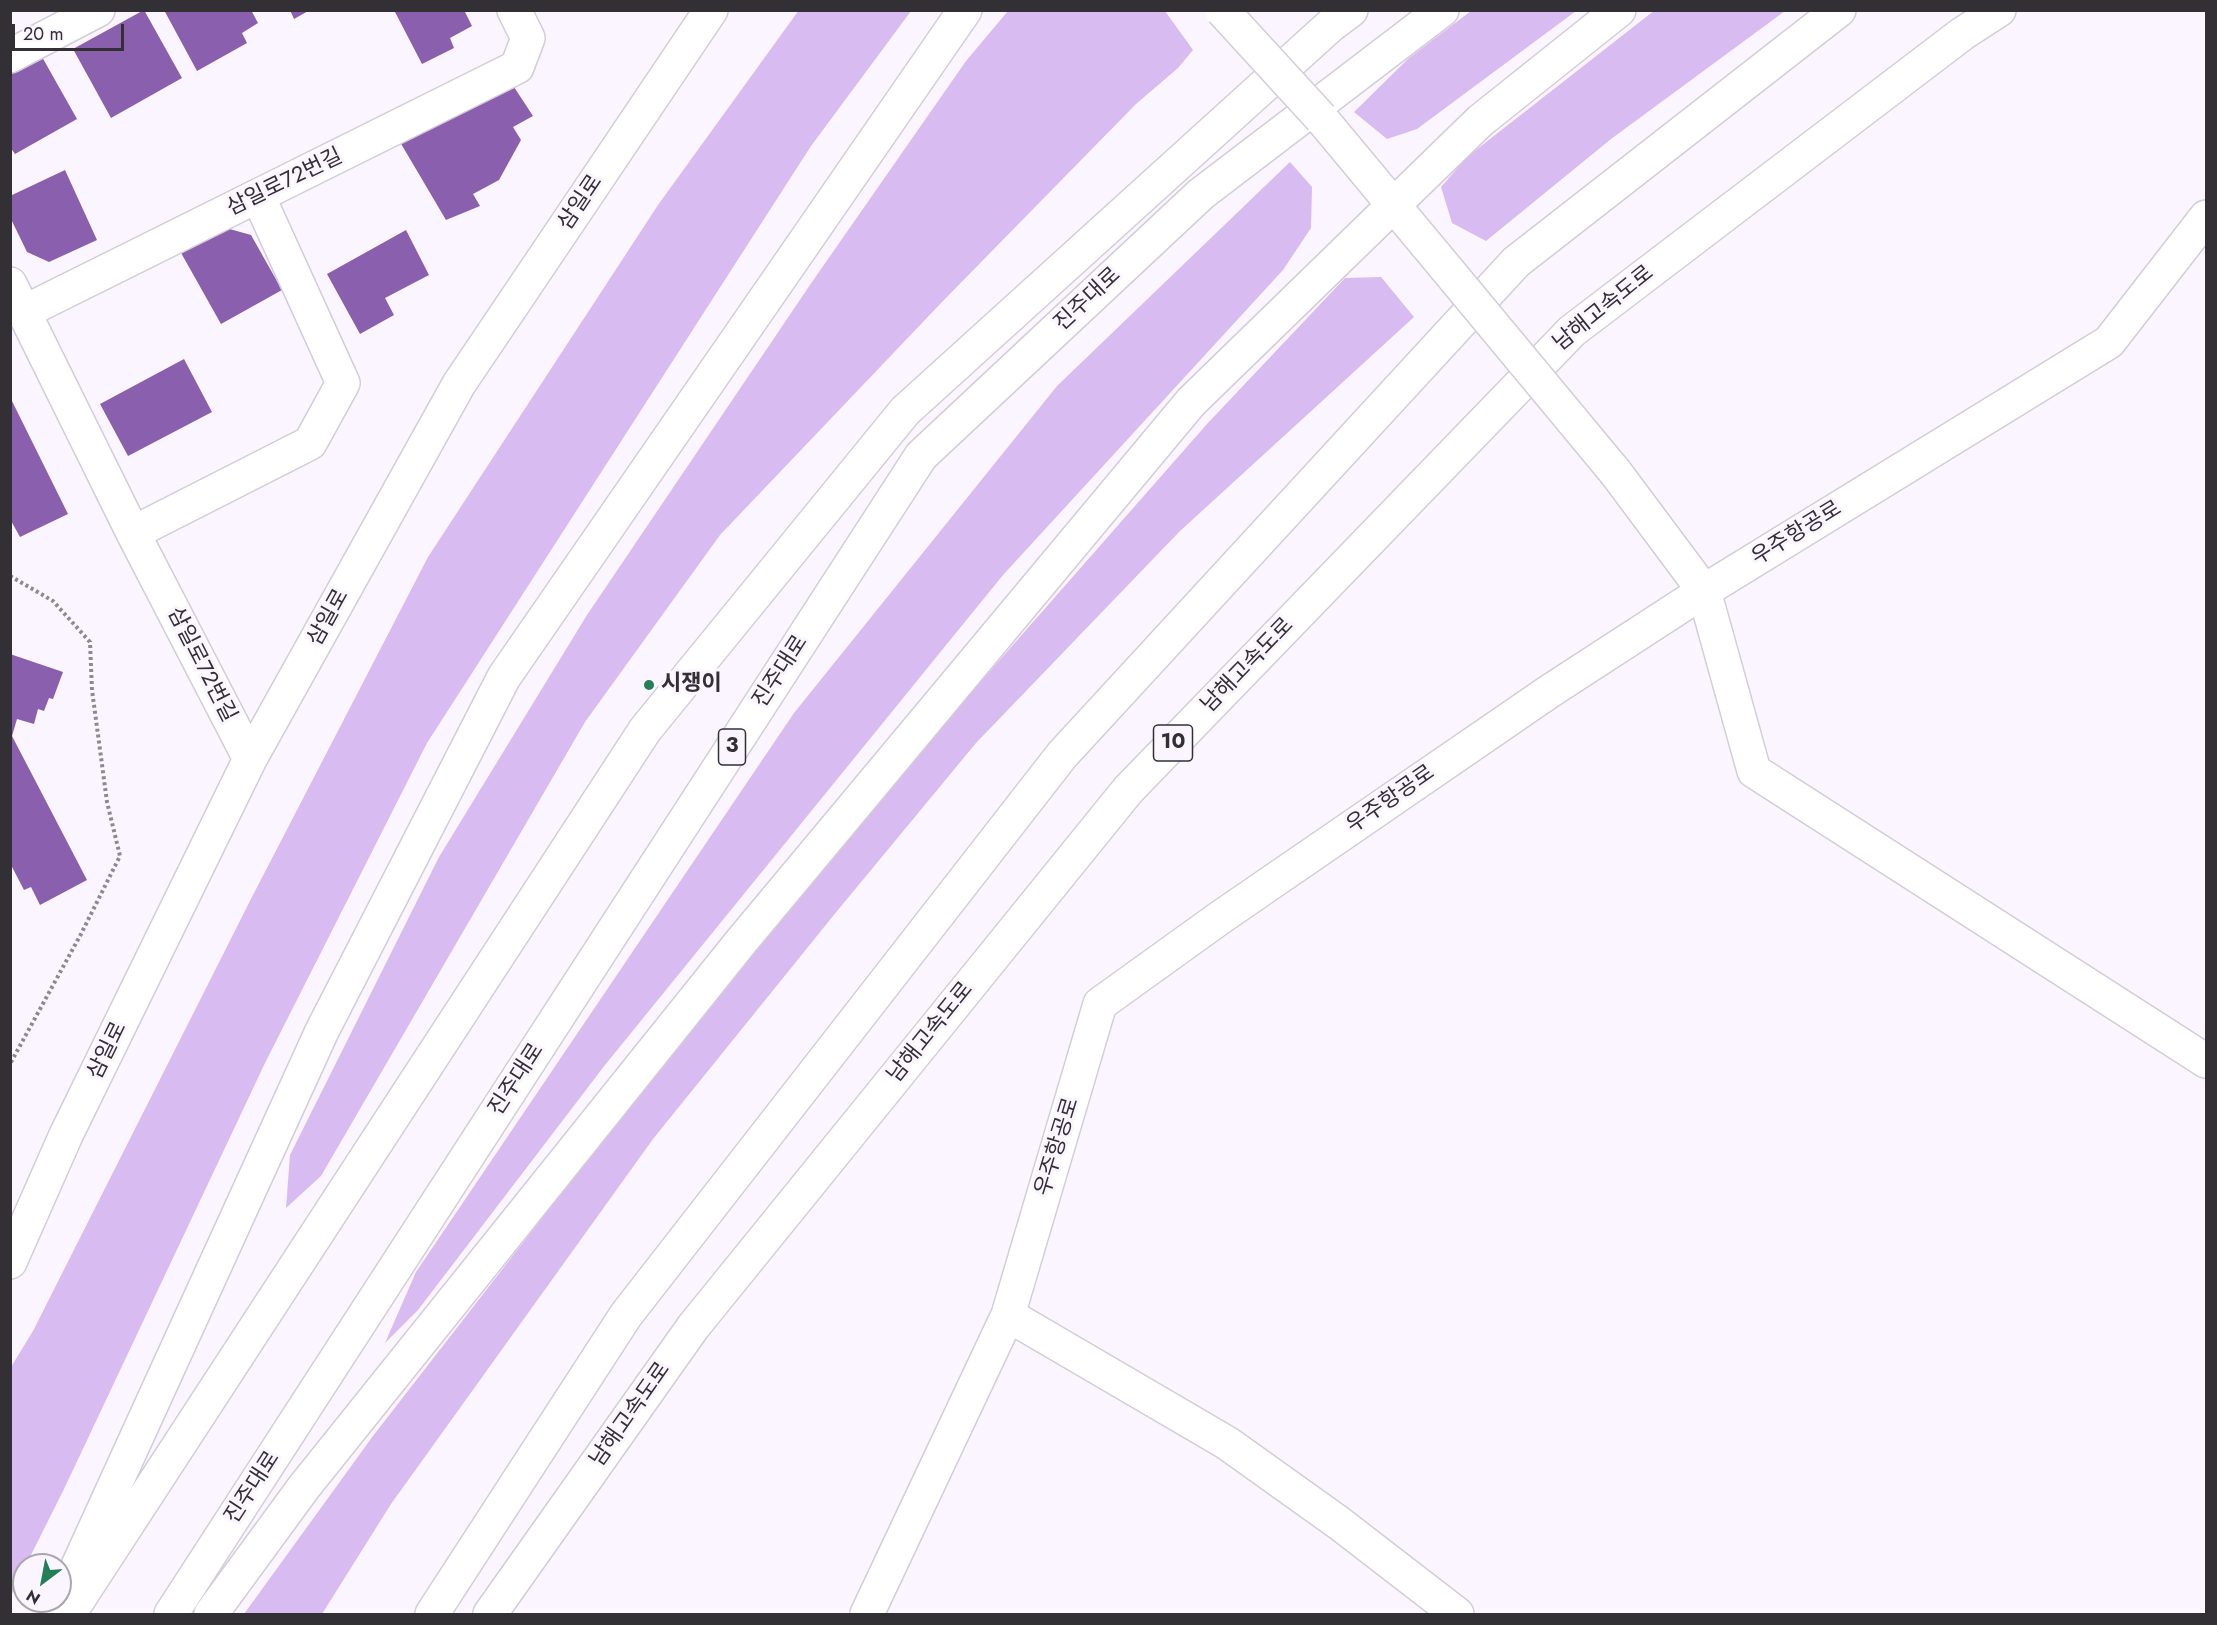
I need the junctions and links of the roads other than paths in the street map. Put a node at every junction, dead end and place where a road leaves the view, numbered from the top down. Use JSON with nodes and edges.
{"nodes":[{"id":1,"x":98,"y":10,"type":"edge"},
{"id":2,"x":711,"y":10,"type":"edge"},
{"id":3,"x":965,"y":10,"type":"edge"},
{"id":4,"x":1222,"y":10,"type":"edge"},
{"id":5,"x":1351,"y":10,"type":"edge"},
{"id":6,"x":1442,"y":10,"type":"edge"},
{"id":7,"x":1619,"y":10,"type":"edge"},
{"id":8,"x":1839,"y":10,"type":"edge"},
{"id":9,"x":1999,"y":10,"type":"edge"},
{"id":10,"x":521,"y":24,"type":"edge"},
{"id":11,"x":10,"y":56,"type":"edge"},
{"id":12,"x":258,"y":196,"type":"junction"},
{"id":13,"x":1394,"y":205,"type":"junction"},
{"id":14,"x":2206,"y":217,"type":"edge"},
{"id":15,"x":17,"y":298,"type":"edge"},
{"id":16,"x":133,"y":533,"type":"junction"},
{"id":17,"x":1704,"y":591,"type":"junction"},
{"id":18,"x":250,"y":759,"type":"junction"},
{"id":19,"x":2206,"y":1060,"type":"edge"},
{"id":20,"x":10,"y":1262,"type":"edge"},
{"id":21,"x":1008,"y":1316,"type":"junction"},
{"id":22,"x":56,"y":1614,"type":"edge"},
{"id":23,"x":69,"y":1614,"type":"edge"},
{"id":24,"x":171,"y":1614,"type":"edge"},
{"id":25,"x":211,"y":1614,"type":"edge"},
{"id":26,"x":432,"y":1614,"type":"edge"},
{"id":27,"x":490,"y":1614,"type":"edge"},
{"id":28,"x":867,"y":1614,"type":"edge"},
{"id":29,"x":1457,"y":1614,"type":"edge"}],
"edges":[{"from":1,"to":11,"type":"main road"},
{"from":2,"to":18,"type":"main road","name":"삼일로"},
{"from":3,"to":22,"type":"main road"},
{"from":4,"to":13,"type":"main road","bridge":true},
{"from":5,"to":23,"type":"main road","name":"진주대로"},
{"from":6,"to":24,"type":"main road","name":"진주대로","number":"3"},
{"from":7,"to":13,"type":"main road"},
{"from":8,"to":26,"type":"main road"},
{"from":9,"to":27,"type":"main road","name":"남해고속도로","number":"10"},
{"from":10,"to":12,"type":"main road","name":"삼일로72번길"},
{"from":12,"to":15,"type":"main road","name":"삼일로72번길"},
{"from":12,"to":16,"type":"main road"},
{"from":13,"to":17,"type":"main road","bridge":true},
{"from":13,"to":25,"type":"main road"},
{"from":14,"to":17,"type":"main road","name":"우주항공로"},
{"from":15,"to":16,"type":"main road","name":"삼일로72번길"},
{"from":16,"to":18,"type":"main road","name":"삼일로72번길"},
{"from":17,"to":19,"type":"main road"},
{"from":17,"to":21,"type":"main road","name":"우주항공로"},
{"from":18,"to":20,"type":"main road","name":"삼일로"},
{"from":21,"to":28,"type":"main road","name":"우주항공로"},
{"from":21,"to":29,"type":"main road"}]}
